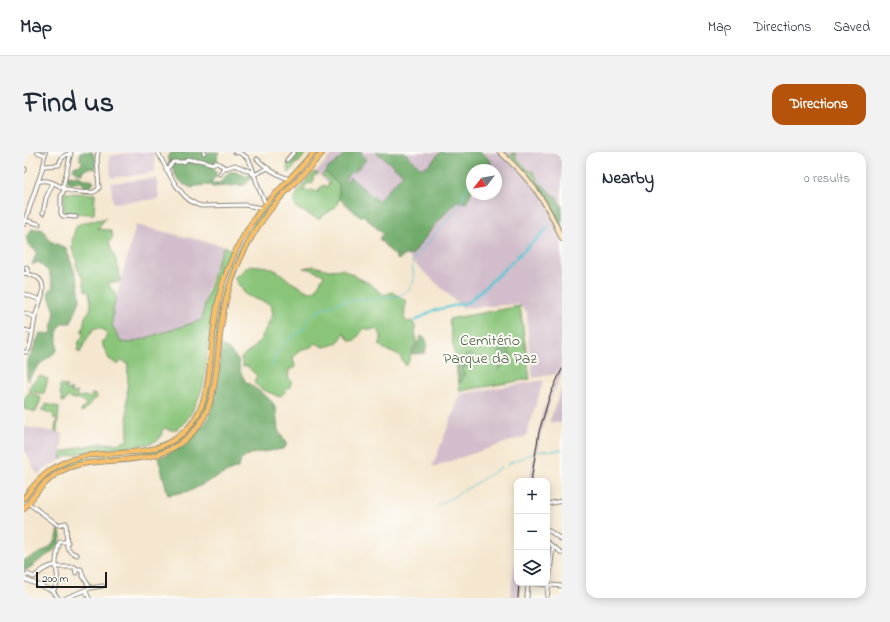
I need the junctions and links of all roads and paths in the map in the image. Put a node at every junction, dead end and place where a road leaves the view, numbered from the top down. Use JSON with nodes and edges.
{"nodes":[{"id":1,"x":38,"y":152,"type":"edge"},
{"id":2,"x":98,"y":152,"type":"edge"},
{"id":3,"x":158,"y":152,"type":"edge"},
{"id":4,"x":235,"y":152,"type":"edge"},
{"id":5,"x":294,"y":152,"type":"edge"},
{"id":6,"x":313,"y":152,"type":"edge"},
{"id":7,"x":323,"y":152,"type":"edge"},
{"id":8,"x":500,"y":152,"type":"edge"},
{"id":9,"x":45,"y":153,"type":"edge"},
{"id":10,"x":71,"y":153,"type":"edge"},
{"id":11,"x":257,"y":159,"type":"dead end"},
{"id":12,"x":288,"y":160,"type":"dead end"},
{"id":13,"x":43,"y":166,"type":"junction"},
{"id":14,"x":224,"y":167,"type":"junction"},
{"id":15,"x":268,"y":168,"type":"junction"},
{"id":16,"x":166,"y":170,"type":"junction"},
{"id":17,"x":220,"y":174,"type":"dead end"},
{"id":18,"x":254,"y":175,"type":"junction"},
{"id":19,"x":289,"y":179,"type":"junction"},
{"id":20,"x":38,"y":182,"type":"junction"},
{"id":21,"x":53,"y":183,"type":"junction"},
{"id":22,"x":64,"y":188,"type":"junction"},
{"id":23,"x":264,"y":206,"type":"junction"},
{"id":24,"x":43,"y":213,"type":"dead end"},
{"id":25,"x":76,"y":216,"type":"dead end"},
{"id":26,"x":24,"y":222,"type":"edge"},
{"id":27,"x":39,"y":224,"type":"dead end"},
{"id":28,"x":562,"y":239,"type":"edge"},
{"id":29,"x":26,"y":267,"type":"dead end"},
{"id":30,"x":24,"y":273,"type":"edge"},
{"id":31,"x":29,"y":274,"type":"junction"},
{"id":32,"x":24,"y":294,"type":"edge"},
{"id":33,"x":41,"y":300,"type":"junction"},
{"id":34,"x":24,"y":313,"type":"edge"},
{"id":35,"x":35,"y":317,"type":"junction"},
{"id":36,"x":24,"y":330,"type":"edge"},
{"id":37,"x":32,"y":332,"type":"junction"},
{"id":38,"x":26,"y":352,"type":"edge"},
{"id":39,"x":24,"y":498,"type":"edge"},
{"id":40,"x":562,"y":501,"type":"edge"},
{"id":41,"x":28,"y":503,"type":"junction"},
{"id":42,"x":550,"y":503,"type":"edge"},
{"id":43,"x":24,"y":509,"type":"edge"},
{"id":44,"x":550,"y":531,"type":"edge"},
{"id":45,"x":562,"y":540,"type":"edge"},
{"id":46,"x":68,"y":542,"type":"junction"},
{"id":47,"x":550,"y":544,"type":"edge"},
{"id":48,"x":553,"y":546,"type":"junction"},
{"id":49,"x":562,"y":553,"type":"edge"},
{"id":50,"x":77,"y":555,"type":"dead end"},
{"id":51,"x":56,"y":566,"type":"junction"},
{"id":52,"x":550,"y":569,"type":"edge"},
{"id":53,"x":24,"y":578,"type":"edge"},
{"id":54,"x":550,"y":585,"type":"edge"},
{"id":55,"x":103,"y":586,"type":"dead end"},
{"id":56,"x":528,"y":586,"type":"edge"},
{"id":57,"x":548,"y":586,"type":"edge"},
{"id":58,"x":562,"y":586,"type":"edge"},
{"id":59,"x":90,"y":588,"type":"junction"},
{"id":60,"x":85,"y":590,"type":"junction"},
{"id":61,"x":53,"y":591,"type":"junction"},
{"id":62,"x":58,"y":598,"type":"edge"},
{"id":63,"x":66,"y":598,"type":"edge"},
{"id":64,"x":89,"y":598,"type":"edge"},
{"id":65,"x":527,"y":598,"type":"edge"},
{"id":66,"x":547,"y":598,"type":"edge"}],
"edges":[{"from":1,"to":9,"type":"street"},
{"from":2,"to":22,"type":"street"},
{"from":3,"to":16,"type":"street"},
{"from":4,"to":18,"type":"street"},
{"from":5,"to":12,"type":"street"},
{"from":6,"to":19,"type":"highway"},
{"from":7,"to":41,"type":"highway"},
{"from":8,"to":28,"type":"main road"},
{"from":9,"to":13,"type":"street"},
{"from":10,"to":13,"type":"street"},
{"from":10,"to":22,"type":"street"},
{"from":11,"to":15,"type":"street"},
{"from":13,"to":20,"type":"street"},
{"from":14,"to":16,"type":"street"},
{"from":14,"to":17,"type":"street"},
{"from":14,"to":18,"type":"street"},
{"from":15,"to":18,"type":"street"},
{"from":15,"to":19,"type":"street"},
{"from":16,"to":23,"type":"street"},
{"from":18,"to":23,"type":"street"},
{"from":19,"to":23,"type":"highway"},
{"from":20,"to":21,"type":"street"},
{"from":20,"to":26,"type":"street"},
{"from":21,"to":22,"type":"street"},
{"from":21,"to":24,"type":"street"},
{"from":22,"to":25,"type":"street"},
{"from":23,"to":39,"type":"highway"},
{"from":26,"to":27,"type":"street"},
{"from":29,"to":31,"type":"street"},
{"from":30,"to":31,"type":"street"},
{"from":31,"to":33,"type":"street"},
{"from":32,"to":33,"type":"street"},
{"from":33,"to":35,"type":"street"},
{"from":34,"to":35,"type":"street"},
{"from":35,"to":37,"type":"street"},
{"from":36,"to":37,"type":"street"},
{"from":37,"to":38,"type":"street"},
{"from":40,"to":42,"type":"street"},
{"from":41,"to":43,"type":"highway"},
{"from":41,"to":46,"type":"street"},
{"from":44,"to":45,"type":"street"},
{"from":46,"to":50,"type":"street"},
{"from":46,"to":51,"type":"street"},
{"from":47,"to":48,"type":"street"},
{"from":48,"to":49,"type":"street"},
{"from":48,"to":52,"type":"street"},
{"from":51,"to":53,"type":"street"},
{"from":51,"to":59,"type":"street"},
{"from":51,"to":61,"type":"street"},
{"from":53,"to":61,"type":"street"},
{"from":54,"to":58,"type":"street"},
{"from":55,"to":59,"type":"street"},
{"from":56,"to":65,"type":"street"},
{"from":57,"to":66,"type":"street"},
{"from":59,"to":60,"type":"street"},
{"from":60,"to":63,"type":"street"},
{"from":60,"to":64,"type":"street"},
{"from":61,"to":62,"type":"street"}]}
